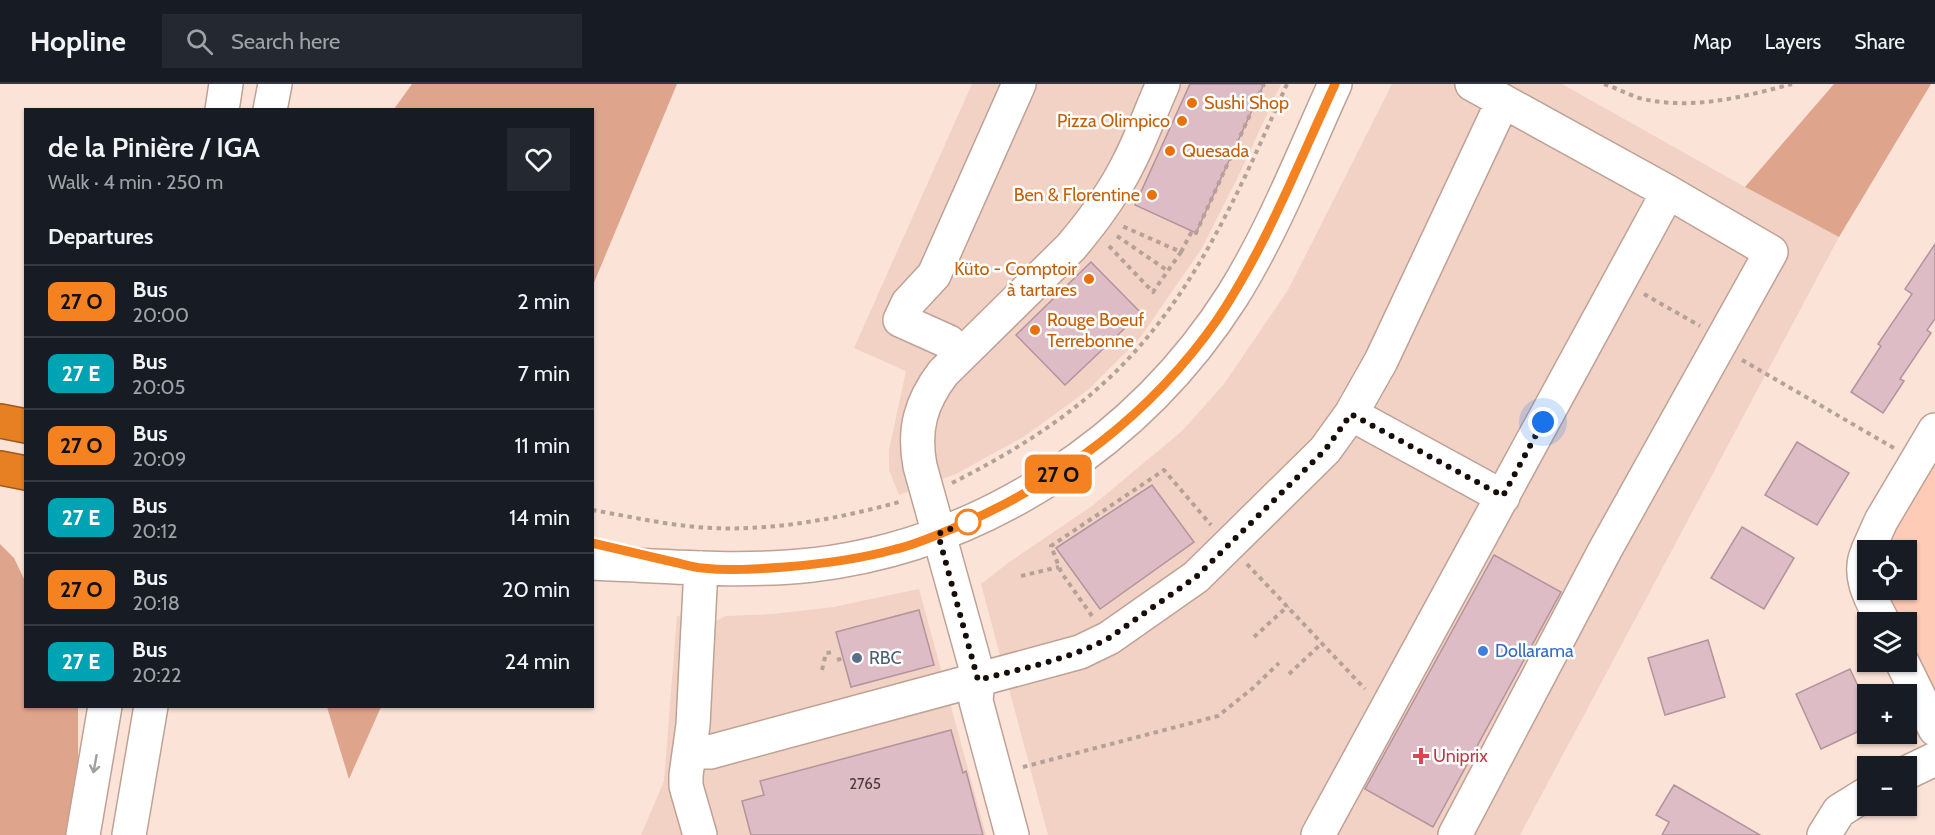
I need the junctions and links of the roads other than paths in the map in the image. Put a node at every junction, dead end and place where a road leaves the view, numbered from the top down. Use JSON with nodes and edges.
{"nodes":[{"id":1,"x":226,"y":84,"type":"edge"},
{"id":2,"x":275,"y":84,"type":"edge"},
{"id":3,"x":1019,"y":84,"type":"edge"},
{"id":4,"x":1163,"y":84,"type":"edge"},
{"id":5,"x":1335,"y":84,"type":"edge"},
{"id":6,"x":1472,"y":84,"type":"edge"},
{"id":7,"x":1503,"y":101,"type":"junction"},
{"id":8,"x":222,"y":108,"type":"edge"},
{"id":9,"x":270,"y":108,"type":"edge"},
{"id":10,"x":1668,"y":192,"type":"junction"},
{"id":11,"x":962,"y":353,"type":"junction"},
{"id":12,"x":1351,"y":414,"type":"junction"},
{"id":13,"x":0,"y":421,"type":"edge"},
{"id":14,"x":24,"y":426,"type":"edge"},
{"id":15,"x":1934,"y":434,"type":"edge"},
{"id":16,"x":0,"y":468,"type":"edge"},
{"id":17,"x":24,"y":473,"type":"edge"},
{"id":18,"x":1503,"y":496,"type":"junction"},
{"id":19,"x":938,"y":534,"type":"junction"},
{"id":20,"x":1873,"y":540,"type":"edge"},
{"id":21,"x":594,"y":543,"type":"edge"},
{"id":22,"x":594,"y":563,"type":"edge"},
{"id":23,"x":701,"y":568,"type":"junction"},
{"id":24,"x":1907,"y":672,"type":"edge"},
{"id":25,"x":978,"y":680,"type":"junction"},
{"id":26,"x":105,"y":708,"type":"edge"},
{"id":27,"x":152,"y":708,"type":"edge"},
{"id":28,"x":1935,"y":729,"type":"edge"},
{"id":29,"x":690,"y":751,"type":"junction"},
{"id":30,"x":1935,"y":759,"type":"edge"},
{"id":31,"x":1917,"y":768,"type":"edge"},
{"id":32,"x":1857,"y":800,"type":"edge"},
{"id":33,"x":1322,"y":834,"type":"edge"},
{"id":34,"x":83,"y":835,"type":"edge"},
{"id":35,"x":129,"y":835,"type":"edge"},
{"id":36,"x":700,"y":835,"type":"edge"},
{"id":37,"x":1012,"y":835,"type":"edge"},
{"id":38,"x":1455,"y":835,"type":"edge"},
{"id":39,"x":1824,"y":835,"type":"edge"}],
"edges":[{"from":1,"to":8,"type":"street"},
{"from":2,"to":9,"type":"street"},
{"from":3,"to":11,"type":"street"},
{"from":4,"to":11,"type":"street"},
{"from":5,"to":19,"type":"street"},
{"from":6,"to":7,"type":"street"},
{"from":7,"to":10,"type":"street"},
{"from":7,"to":12,"type":"street"},
{"from":10,"to":18,"type":"street"},
{"from":10,"to":38,"type":"street"},
{"from":11,"to":19,"type":"street"},
{"from":12,"to":18,"type":"street"},
{"from":12,"to":25,"type":"street"},
{"from":13,"to":14,"type":"highway"},
{"from":15,"to":20,"type":"street"},
{"from":16,"to":17,"type":"highway"},
{"from":18,"to":33,"type":"street"},
{"from":19,"to":23,"type":"street"},
{"from":19,"to":25,"type":"street"},
{"from":21,"to":23,"type":"street"},
{"from":22,"to":23,"type":"street"},
{"from":23,"to":29,"type":"street"},
{"from":24,"to":28,"type":"street"},
{"from":25,"to":29,"type":"street"},
{"from":25,"to":37,"type":"street"},
{"from":26,"to":34,"type":"street","one_way":true},
{"from":27,"to":35,"type":"street"},
{"from":29,"to":36,"type":"street"},
{"from":30,"to":31,"type":"street"},
{"from":32,"to":39,"type":"street"}]}
